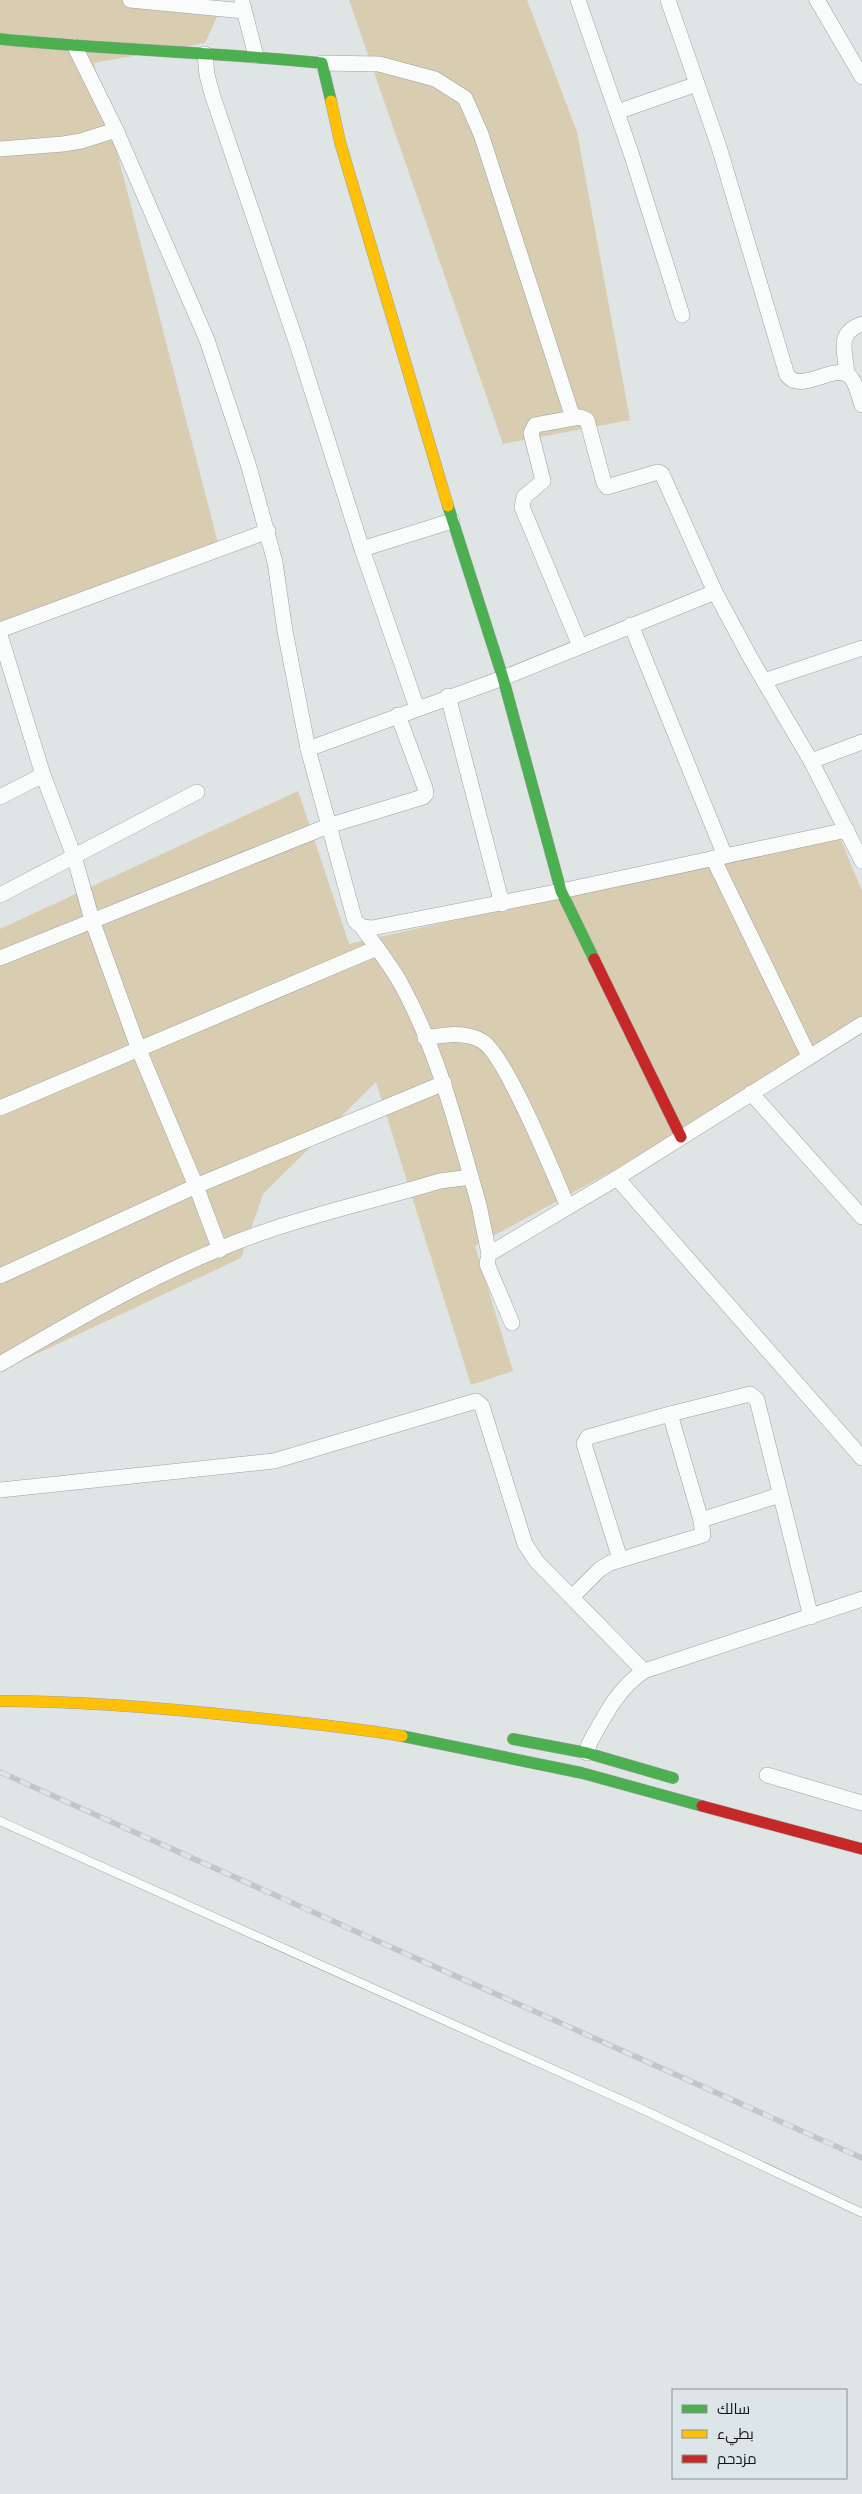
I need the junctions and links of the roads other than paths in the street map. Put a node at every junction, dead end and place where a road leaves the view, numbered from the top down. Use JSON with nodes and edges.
{"nodes":[{"id":1,"x":130,"y":0,"type":"edge"},
{"id":2,"x":578,"y":0,"type":"edge"},
{"id":3,"x":668,"y":0,"type":"edge"},
{"id":4,"x":817,"y":0,"type":"edge"},
{"id":5,"x":242,"y":5,"type":"edge"},
{"id":6,"x":0,"y":39,"type":"edge"},
{"id":7,"x":75,"y":47,"type":"junction"},
{"id":8,"x":205,"y":54,"type":"junction"},
{"id":9,"x":256,"y":56,"type":"junction"},
{"id":10,"x":322,"y":63,"type":"junction"},
{"id":11,"x":862,"y":77,"type":"edge"},
{"id":12,"x":697,"y":84,"type":"junction"},
{"id":13,"x":617,"y":112,"type":"junction"},
{"id":14,"x":116,"y":130,"type":"junction"},
{"id":15,"x":0,"y":149,"type":"edge"},
{"id":16,"x":682,"y":315,"type":"dead end"},
{"id":17,"x":862,"y":324,"type":"edge"},
{"id":18,"x":847,"y":374,"type":"junction"},
{"id":19,"x":862,"y":405,"type":"edge"},
{"id":20,"x":573,"y":418,"type":"junction"},
{"id":21,"x":452,"y":522,"type":"junction"},
{"id":22,"x":268,"y":531,"type":"junction"},
{"id":23,"x":362,"y":549,"type":"junction"},
{"id":24,"x":715,"y":592,"type":"junction"},
{"id":25,"x":631,"y":625,"type":"junction"},
{"id":26,"x":0,"y":630,"type":"edge"},
{"id":27,"x":0,"y":635,"type":"edge"},
{"id":28,"x":580,"y":646,"type":"junction"},
{"id":29,"x":862,"y":648,"type":"edge"},
{"id":30,"x":503,"y":678,"type":"junction"},
{"id":31,"x":764,"y":681,"type":"junction"},
{"id":32,"x":448,"y":696,"type":"junction"},
{"id":33,"x":417,"y":708,"type":"junction"},
{"id":34,"x":398,"y":715,"type":"junction"},
{"id":35,"x":862,"y":742,"type":"edge"},
{"id":36,"x":308,"y":748,"type":"junction"},
{"id":37,"x":811,"y":761,"type":"junction"},
{"id":38,"x":43,"y":775,"type":"junction"},
{"id":39,"x":197,"y":792,"type":"dead end"},
{"id":40,"x":0,"y":797,"type":"edge"},
{"id":41,"x":328,"y":826,"type":"junction"},
{"id":42,"x":847,"y":830,"type":"junction"},
{"id":43,"x":74,"y":856,"type":"junction"},
{"id":44,"x":719,"y":857,"type":"junction"},
{"id":45,"x":862,"y":861,"type":"edge"},
{"id":46,"x":561,"y":892,"type":"junction"},
{"id":47,"x":0,"y":895,"type":"edge"},
{"id":48,"x":502,"y":904,"type":"junction"},
{"id":49,"x":92,"y":920,"type":"junction"},
{"id":50,"x":362,"y":927,"type":"junction"},
{"id":51,"x":377,"y":948,"type":"junction"},
{"id":52,"x":0,"y":958,"type":"edge"},
{"id":53,"x":862,"y":1024,"type":"edge"},
{"id":54,"x":425,"y":1038,"type":"junction"},
{"id":55,"x":140,"y":1050,"type":"junction"},
{"id":56,"x":809,"y":1056,"type":"junction"},
{"id":57,"x":444,"y":1083,"type":"junction"},
{"id":58,"x":751,"y":1093,"type":"junction"},
{"id":59,"x":0,"y":1108,"type":"edge"},
{"id":60,"x":681,"y":1137,"type":"junction"},
{"id":61,"x":471,"y":1177,"type":"junction"},
{"id":62,"x":617,"y":1178,"type":"junction"},
{"id":63,"x":196,"y":1186,"type":"junction"},
{"id":64,"x":568,"y":1207,"type":"junction"},
{"id":65,"x":862,"y":1217,"type":"edge"},
{"id":66,"x":220,"y":1250,"type":"junction"},
{"id":67,"x":489,"y":1254,"type":"junction"},
{"id":68,"x":0,"y":1276,"type":"edge"},
{"id":69,"x":512,"y":1323,"type":"dead end"},
{"id":70,"x":0,"y":1364,"type":"edge"},
{"id":71,"x":670,"y":1414,"type":"junction"},
{"id":72,"x":862,"y":1458,"type":"edge"},
{"id":73,"x":0,"y":1490,"type":"edge"},
{"id":74,"x":780,"y":1495,"type":"junction"},
{"id":75,"x":701,"y":1520,"type":"junction"},
{"id":76,"x":620,"y":1559,"type":"junction"},
{"id":77,"x":572,"y":1597,"type":"junction"},
{"id":78,"x":862,"y":1599,"type":"edge"},
{"id":79,"x":841,"y":1606,"type":"junction"},
{"id":80,"x":862,"y":1612,"type":"edge"},
{"id":81,"x":810,"y":1617,"type":"junction"},
{"id":82,"x":644,"y":1671,"type":"junction"},
{"id":83,"x":0,"y":1701,"type":"edge"},
{"id":84,"x":504,"y":1738,"type":"dead end"},
{"id":85,"x":587,"y":1753,"type":"junction"},
{"id":86,"x":767,"y":1775,"type":"dead end"},
{"id":87,"x":681,"y":1780,"type":"dead end"},
{"id":88,"x":862,"y":1804,"type":"edge"},
{"id":89,"x":0,"y":1821,"type":"edge"},
{"id":90,"x":862,"y":1849,"type":"edge"},
{"id":91,"x":862,"y":2213,"type":"edge"}],
"edges":[{"from":1,"to":5,"type":"street"},
{"from":2,"to":13,"type":"street"},
{"from":3,"to":12,"type":"street"},
{"from":4,"to":11,"type":"street"},
{"from":5,"to":9,"type":"street"},
{"from":6,"to":7,"type":"main road"},
{"from":7,"to":8,"type":"main road"},
{"from":7,"to":14,"type":"street"},
{"from":8,"to":9,"type":"main road"},
{"from":8,"to":23,"type":"street"},
{"from":9,"to":10,"type":"main road"},
{"from":10,"to":20,"type":"street"},
{"from":10,"to":21,"type":"main road"},
{"from":12,"to":13,"type":"street"},
{"from":12,"to":18,"type":"street"},
{"from":13,"to":16,"type":"street"},
{"from":14,"to":15,"type":"street"},
{"from":14,"to":22,"type":"street"},
{"from":17,"to":18,"type":"street"},
{"from":18,"to":19,"type":"street"},
{"from":20,"to":24,"type":"street"},
{"from":20,"to":28,"type":"street"},
{"from":21,"to":23,"type":"street"},
{"from":21,"to":30,"type":"main road"},
{"from":22,"to":26,"type":"street"},
{"from":22,"to":36,"type":"street"},
{"from":23,"to":33,"type":"street"},
{"from":24,"to":25,"type":"street"},
{"from":24,"to":31,"type":"street"},
{"from":25,"to":28,"type":"street"},
{"from":25,"to":44,"type":"street"},
{"from":27,"to":38,"type":"street"},
{"from":28,"to":30,"type":"street"},
{"from":29,"to":31,"type":"street"},
{"from":30,"to":32,"type":"street"},
{"from":30,"to":46,"type":"main road"},
{"from":31,"to":37,"type":"street"},
{"from":32,"to":33,"type":"street"},
{"from":32,"to":48,"type":"street"},
{"from":33,"to":34,"type":"street"},
{"from":34,"to":36,"type":"street"},
{"from":34,"to":41,"type":"street"},
{"from":35,"to":37,"type":"street"},
{"from":36,"to":41,"type":"street"},
{"from":37,"to":42,"type":"street"},
{"from":38,"to":40,"type":"street"},
{"from":38,"to":43,"type":"street"},
{"from":39,"to":43,"type":"street"},
{"from":41,"to":49,"type":"street"},
{"from":41,"to":50,"type":"street"},
{"from":42,"to":44,"type":"street"},
{"from":42,"to":45,"type":"street"},
{"from":43,"to":47,"type":"street"},
{"from":43,"to":49,"type":"street"},
{"from":44,"to":46,"type":"street"},
{"from":44,"to":56,"type":"street"},
{"from":46,"to":48,"type":"street"},
{"from":46,"to":60,"type":"main road"},
{"from":48,"to":50,"type":"street"},
{"from":49,"to":52,"type":"street"},
{"from":49,"to":55,"type":"street"},
{"from":50,"to":51,"type":"street"},
{"from":51,"to":54,"type":"street"},
{"from":51,"to":55,"type":"street"},
{"from":53,"to":56,"type":"street"},
{"from":54,"to":57,"type":"street"},
{"from":54,"to":64,"type":"street"},
{"from":55,"to":59,"type":"street"},
{"from":55,"to":63,"type":"street"},
{"from":56,"to":58,"type":"street"},
{"from":57,"to":61,"type":"street"},
{"from":57,"to":63,"type":"street"},
{"from":58,"to":60,"type":"street"},
{"from":58,"to":65,"type":"street"},
{"from":60,"to":62,"type":"street"},
{"from":61,"to":66,"type":"street"},
{"from":61,"to":67,"type":"street"},
{"from":62,"to":64,"type":"street"},
{"from":62,"to":72,"type":"street"},
{"from":63,"to":66,"type":"street"},
{"from":63,"to":68,"type":"street"},
{"from":64,"to":67,"type":"street"},
{"from":66,"to":70,"type":"street"},
{"from":67,"to":69,"type":"street"},
{"from":71,"to":74,"type":"street"},
{"from":71,"to":75,"type":"street"},
{"from":71,"to":76,"type":"street"},
{"from":73,"to":77,"type":"street"},
{"from":74,"to":75,"type":"street"},
{"from":74,"to":81,"type":"street"},
{"from":75,"to":76,"type":"street"},
{"from":76,"to":77,"type":"street"},
{"from":77,"to":82,"type":"street"},
{"from":78,"to":79,"type":"street"},
{"from":79,"to":80,"type":"street"},
{"from":79,"to":81,"type":"street"},
{"from":81,"to":82,"type":"street"},
{"from":82,"to":85,"type":"street"},
{"from":83,"to":90,"type":"main road"},
{"from":84,"to":85,"type":"main road"},
{"from":85,"to":87,"type":"main road"},
{"from":86,"to":88,"type":"street"},
{"from":89,"to":91,"type":"lane"}]}
